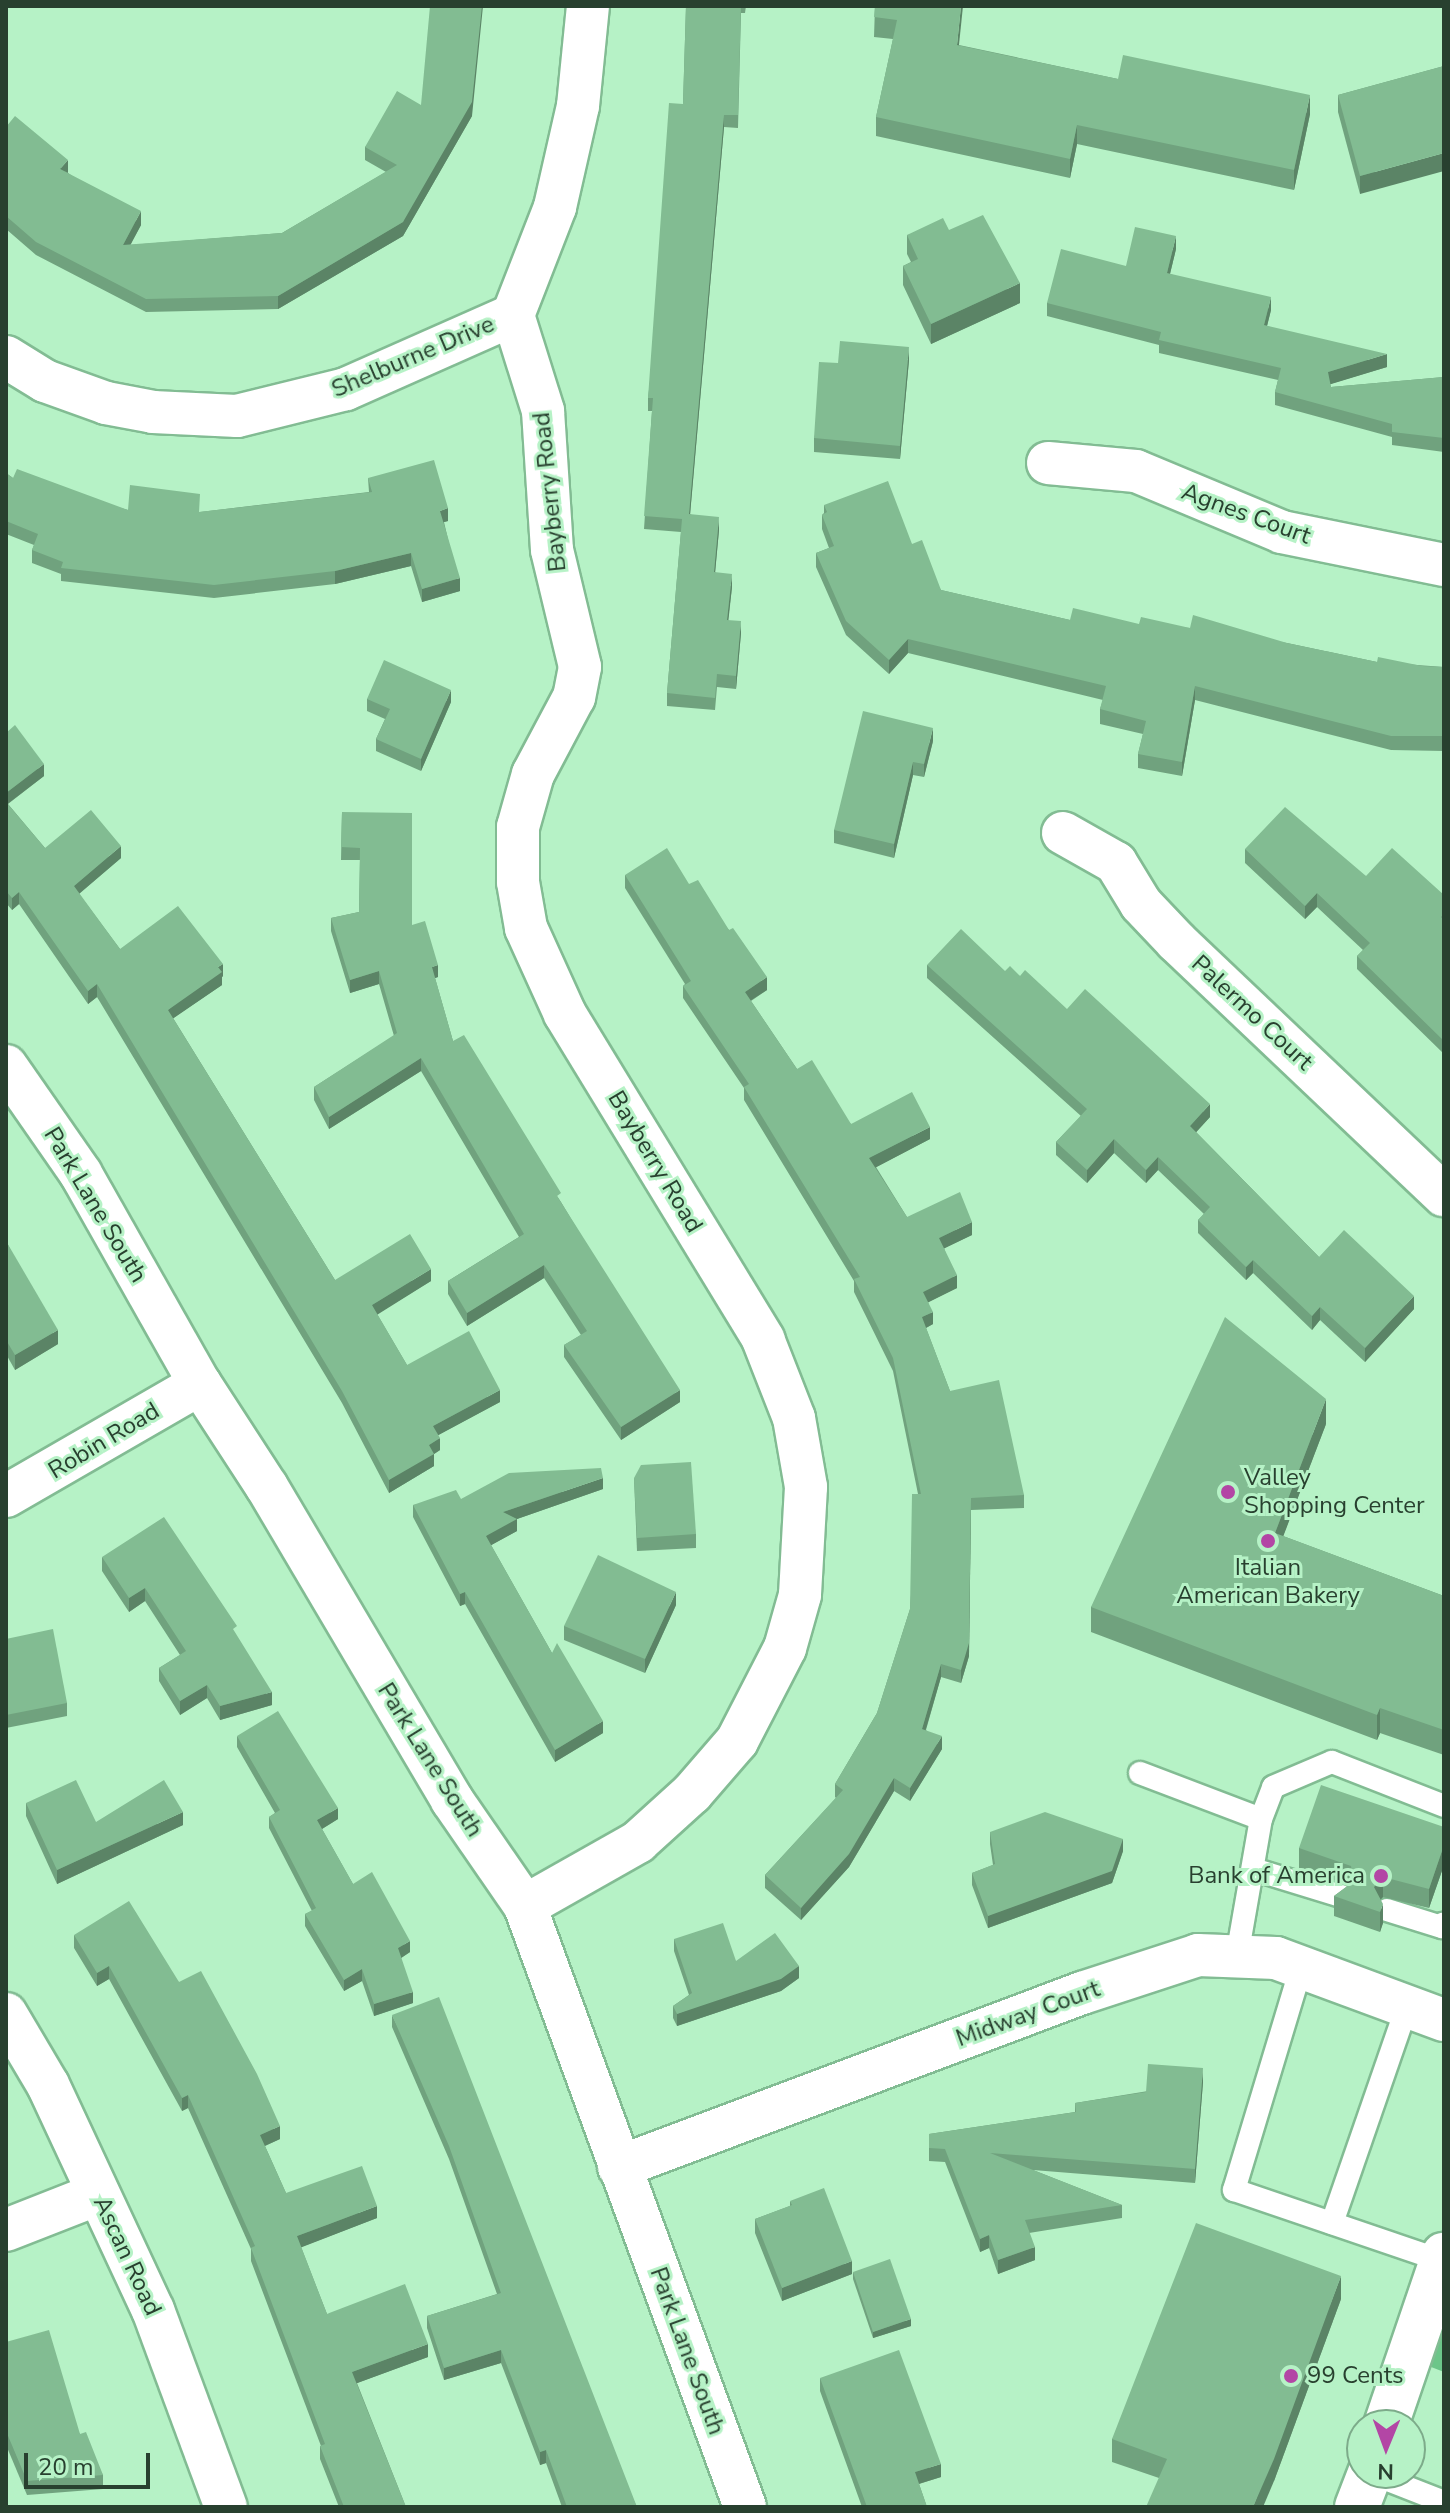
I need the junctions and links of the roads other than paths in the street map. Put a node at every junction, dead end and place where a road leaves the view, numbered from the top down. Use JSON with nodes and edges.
{"nodes":[{"id":1,"x":588,"y":6,"type":"edge"},
{"id":2,"x":513,"y":315,"type":"junction"},
{"id":3,"x":6,"y":357,"type":"edge"},
{"id":4,"x":1048,"y":463,"type":"dead end"},
{"id":5,"x":1444,"y":565,"type":"edge"},
{"id":6,"x":1063,"y":833,"type":"dead end"},
{"id":7,"x":6,"y":1066,"type":"edge"},
{"id":8,"x":1444,"y":1195,"type":"edge"},
{"id":9,"x":200,"y":1384,"type":"junction"},
{"id":10,"x":6,"y":1496,"type":"edge"},
{"id":11,"x":1140,"y":1773,"type":"dead end"},
{"id":12,"x":1444,"y":1806,"type":"edge"},
{"id":13,"x":1261,"y":1819,"type":"junction"},
{"id":14,"x":1253,"y":1869,"type":"junction"},
{"id":15,"x":1341,"y":1896,"type":"edge"},
{"id":16,"x":525,"y":1906,"type":"junction"},
{"id":17,"x":1387,"y":1910,"type":"edge"},
{"id":18,"x":1444,"y":1923,"type":"edge"},
{"id":19,"x":1237,"y":1956,"type":"junction"},
{"id":20,"x":1301,"y":1968,"type":"junction"},
{"id":21,"x":1425,"y":2013,"type":"edge"},
{"id":22,"x":6,"y":2014,"type":"edge"},
{"id":23,"x":619,"y":2167,"type":"junction"},
{"id":24,"x":98,"y":2194,"type":"junction"},
{"id":25,"x":1332,"y":2223,"type":"junction"},
{"id":26,"x":6,"y":2230,"type":"edge"},
{"id":27,"x":1443,"y":2258,"type":"edge"},
{"id":28,"x":1391,"y":2409,"type":"edge"},
{"id":29,"x":1411,"y":2489,"type":"edge"},
{"id":30,"x":1444,"y":2502,"type":"edge"},
{"id":31,"x":226,"y":2507,"type":"edge"},
{"id":32,"x":745,"y":2507,"type":"edge"}],
"edges":[{"from":1,"to":2,"type":"street","name":"Shelburne Drive"},
{"from":2,"to":3,"type":"street","name":"Shelburne Drive"},
{"from":2,"to":16,"type":"street","name":"Bayberry Road"},
{"from":4,"to":5,"type":"street","name":"Agnes Court"},
{"from":6,"to":8,"type":"street","name":"Palermo Court"},
{"from":7,"to":9,"type":"street","name":"Park Lane South"},
{"from":9,"to":10,"type":"street","name":"Robin Road"},
{"from":9,"to":16,"type":"street","name":"Park Lane South"},
{"from":11,"to":13,"type":"lane"},
{"from":12,"to":13,"type":"lane"},
{"from":13,"to":14,"type":"lane"},
{"from":14,"to":15,"type":"lane"},
{"from":14,"to":19,"type":"lane"},
{"from":16,"to":23,"type":"street","name":"Park Lane South"},
{"from":17,"to":18,"type":"lane"},
{"from":19,"to":20,"type":"street","name":"Midway Court"},
{"from":19,"to":23,"type":"street","name":"Midway Court"},
{"from":20,"to":21,"type":"street","name":"Midway Court"},
{"from":20,"to":25,"type":"lane"},
{"from":21,"to":25,"type":"lane"},
{"from":22,"to":24,"type":"street","name":"Ascan Road"},
{"from":23,"to":32,"type":"street","name":"Park Lane South"},
{"from":24,"to":26,"type":"street"},
{"from":24,"to":31,"type":"street","name":"Ascan Road"},
{"from":25,"to":27,"type":"lane"},
{"from":27,"to":28,"type":"main road"},
{"from":29,"to":30,"type":"lane"}]}
